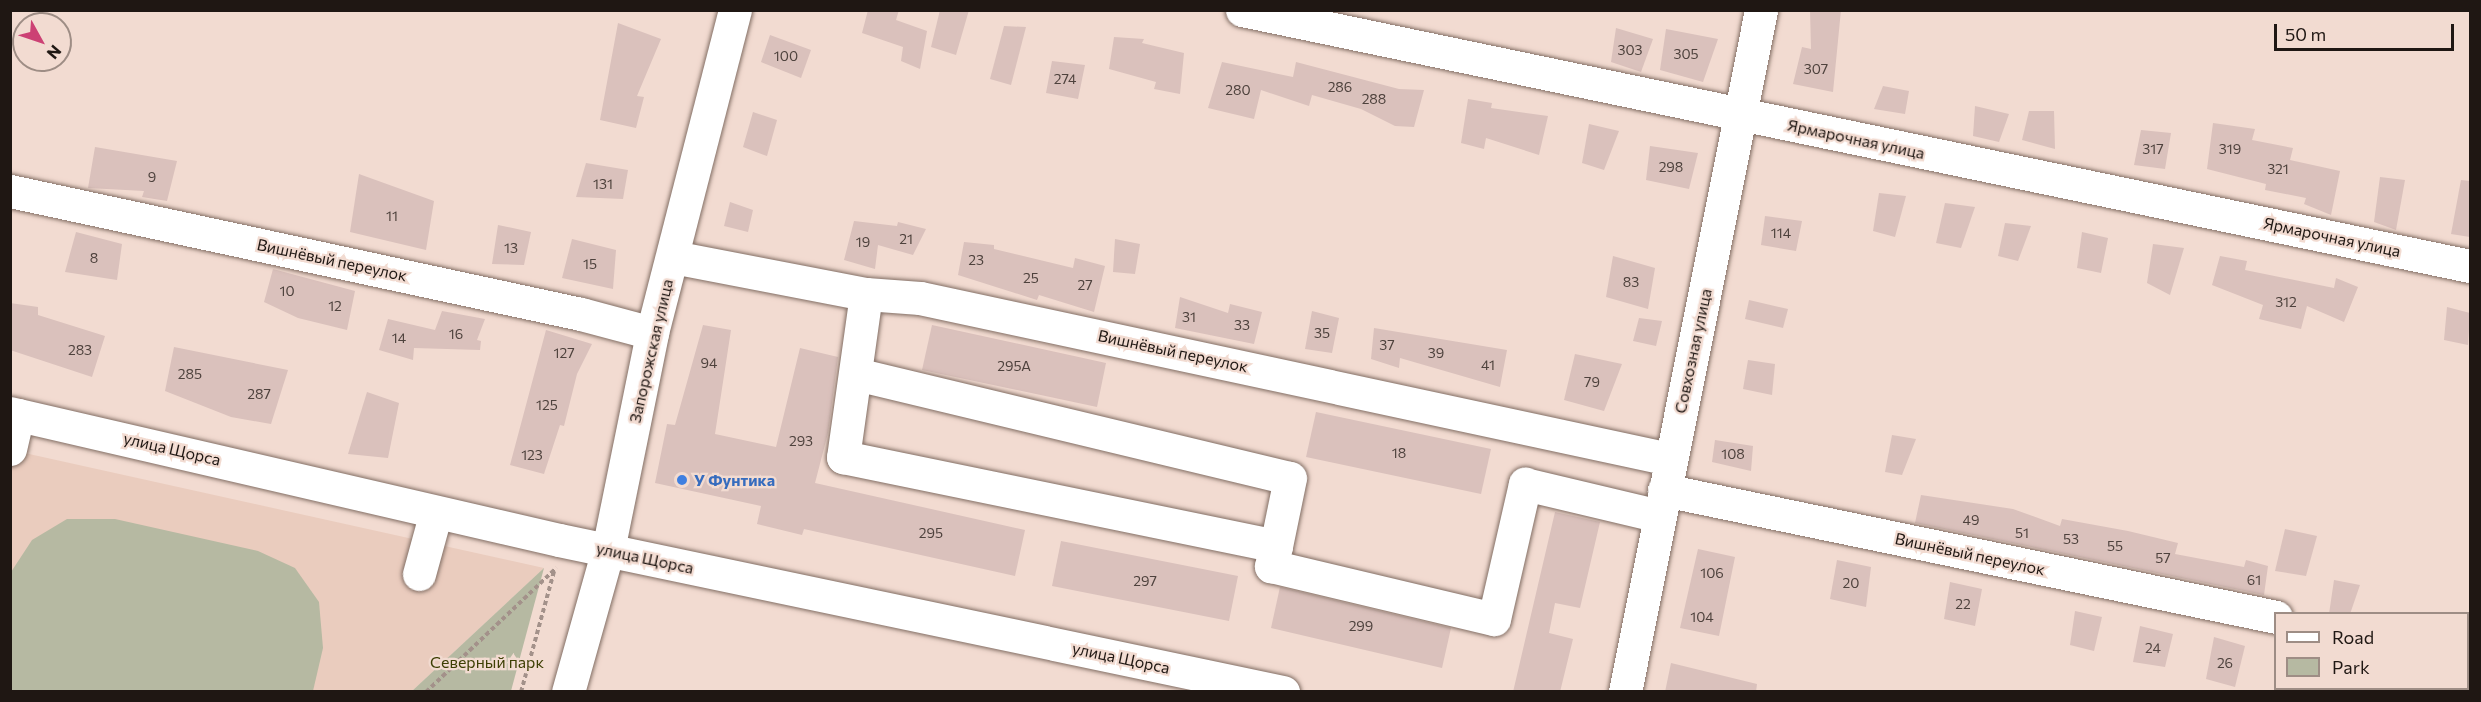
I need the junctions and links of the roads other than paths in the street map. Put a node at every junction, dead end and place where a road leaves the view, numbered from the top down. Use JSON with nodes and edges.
{"nodes":[{"id":1,"x":735,"y":10,"type":"edge"},
{"id":2,"x":1242,"y":10,"type":"edge"},
{"id":3,"x":1761,"y":10,"type":"edge"},
{"id":4,"x":1742,"y":116,"type":"junction"},
{"id":5,"x":10,"y":191,"type":"edge"},
{"id":6,"x":673,"y":257,"type":"junction"},
{"id":7,"x":2470,"y":266,"type":"edge"},
{"id":8,"x":866,"y":294,"type":"junction"},
{"id":9,"x":652,"y":333,"type":"junction"},
{"id":10,"x":856,"y":374,"type":"junction"},
{"id":11,"x":14,"y":414,"type":"edge"},
{"id":12,"x":10,"y":449,"type":"edge"},
{"id":13,"x":1664,"y":488,"type":"junction"},
{"id":14,"x":436,"y":512,"type":"junction"},
{"id":15,"x":1276,"y":546,"type":"junction"},
{"id":16,"x":594,"y":547,"type":"junction"},
{"id":17,"x":419,"y":574,"type":"dead end"},
{"id":18,"x":2274,"y":618,"type":"edge"},
{"id":19,"x":568,"y":692,"type":"edge"},
{"id":20,"x":1283,"y":692,"type":"edge"},
{"id":21,"x":1625,"y":692,"type":"edge"}],
"edges":[{"from":1,"to":6,"type":"street","name":"Запорожская улица"},
{"from":2,"to":4,"type":"street","name":"Ярмарочная улица"},
{"from":3,"to":4,"type":"street","name":"Совхозная улица"},
{"from":4,"to":7,"type":"street","name":"Ярмарочная улица"},
{"from":4,"to":13,"type":"street","name":"Совхозная улица"},
{"from":5,"to":9,"type":"street","name":"Вишнёвый переулок"},
{"from":6,"to":8,"type":"street","name":"Вишнёвый переулок"},
{"from":6,"to":9,"type":"street","name":"Запорожская улица"},
{"from":8,"to":10,"type":"street"},
{"from":8,"to":13,"type":"street","name":"Вишнёвый переулок"},
{"from":9,"to":16,"type":"street","name":"Запорожская улица"},
{"from":10,"to":15,"type":"street"},
{"from":10,"to":15,"type":"street"},
{"from":11,"to":12,"type":"street"},
{"from":11,"to":14,"type":"street","name":"улица Щорса"},
{"from":13,"to":15,"type":"street"},
{"from":13,"to":18,"type":"street","name":"Вишнёвый переулок"},
{"from":13,"to":21,"type":"street","name":"Совхозная улица"},
{"from":14,"to":16,"type":"street","name":"улица Щорса"},
{"from":14,"to":17,"type":"street"},
{"from":16,"to":19,"type":"street","name":"Запорожская улица"},
{"from":16,"to":20,"type":"street","name":"улица Щорса"}]}
